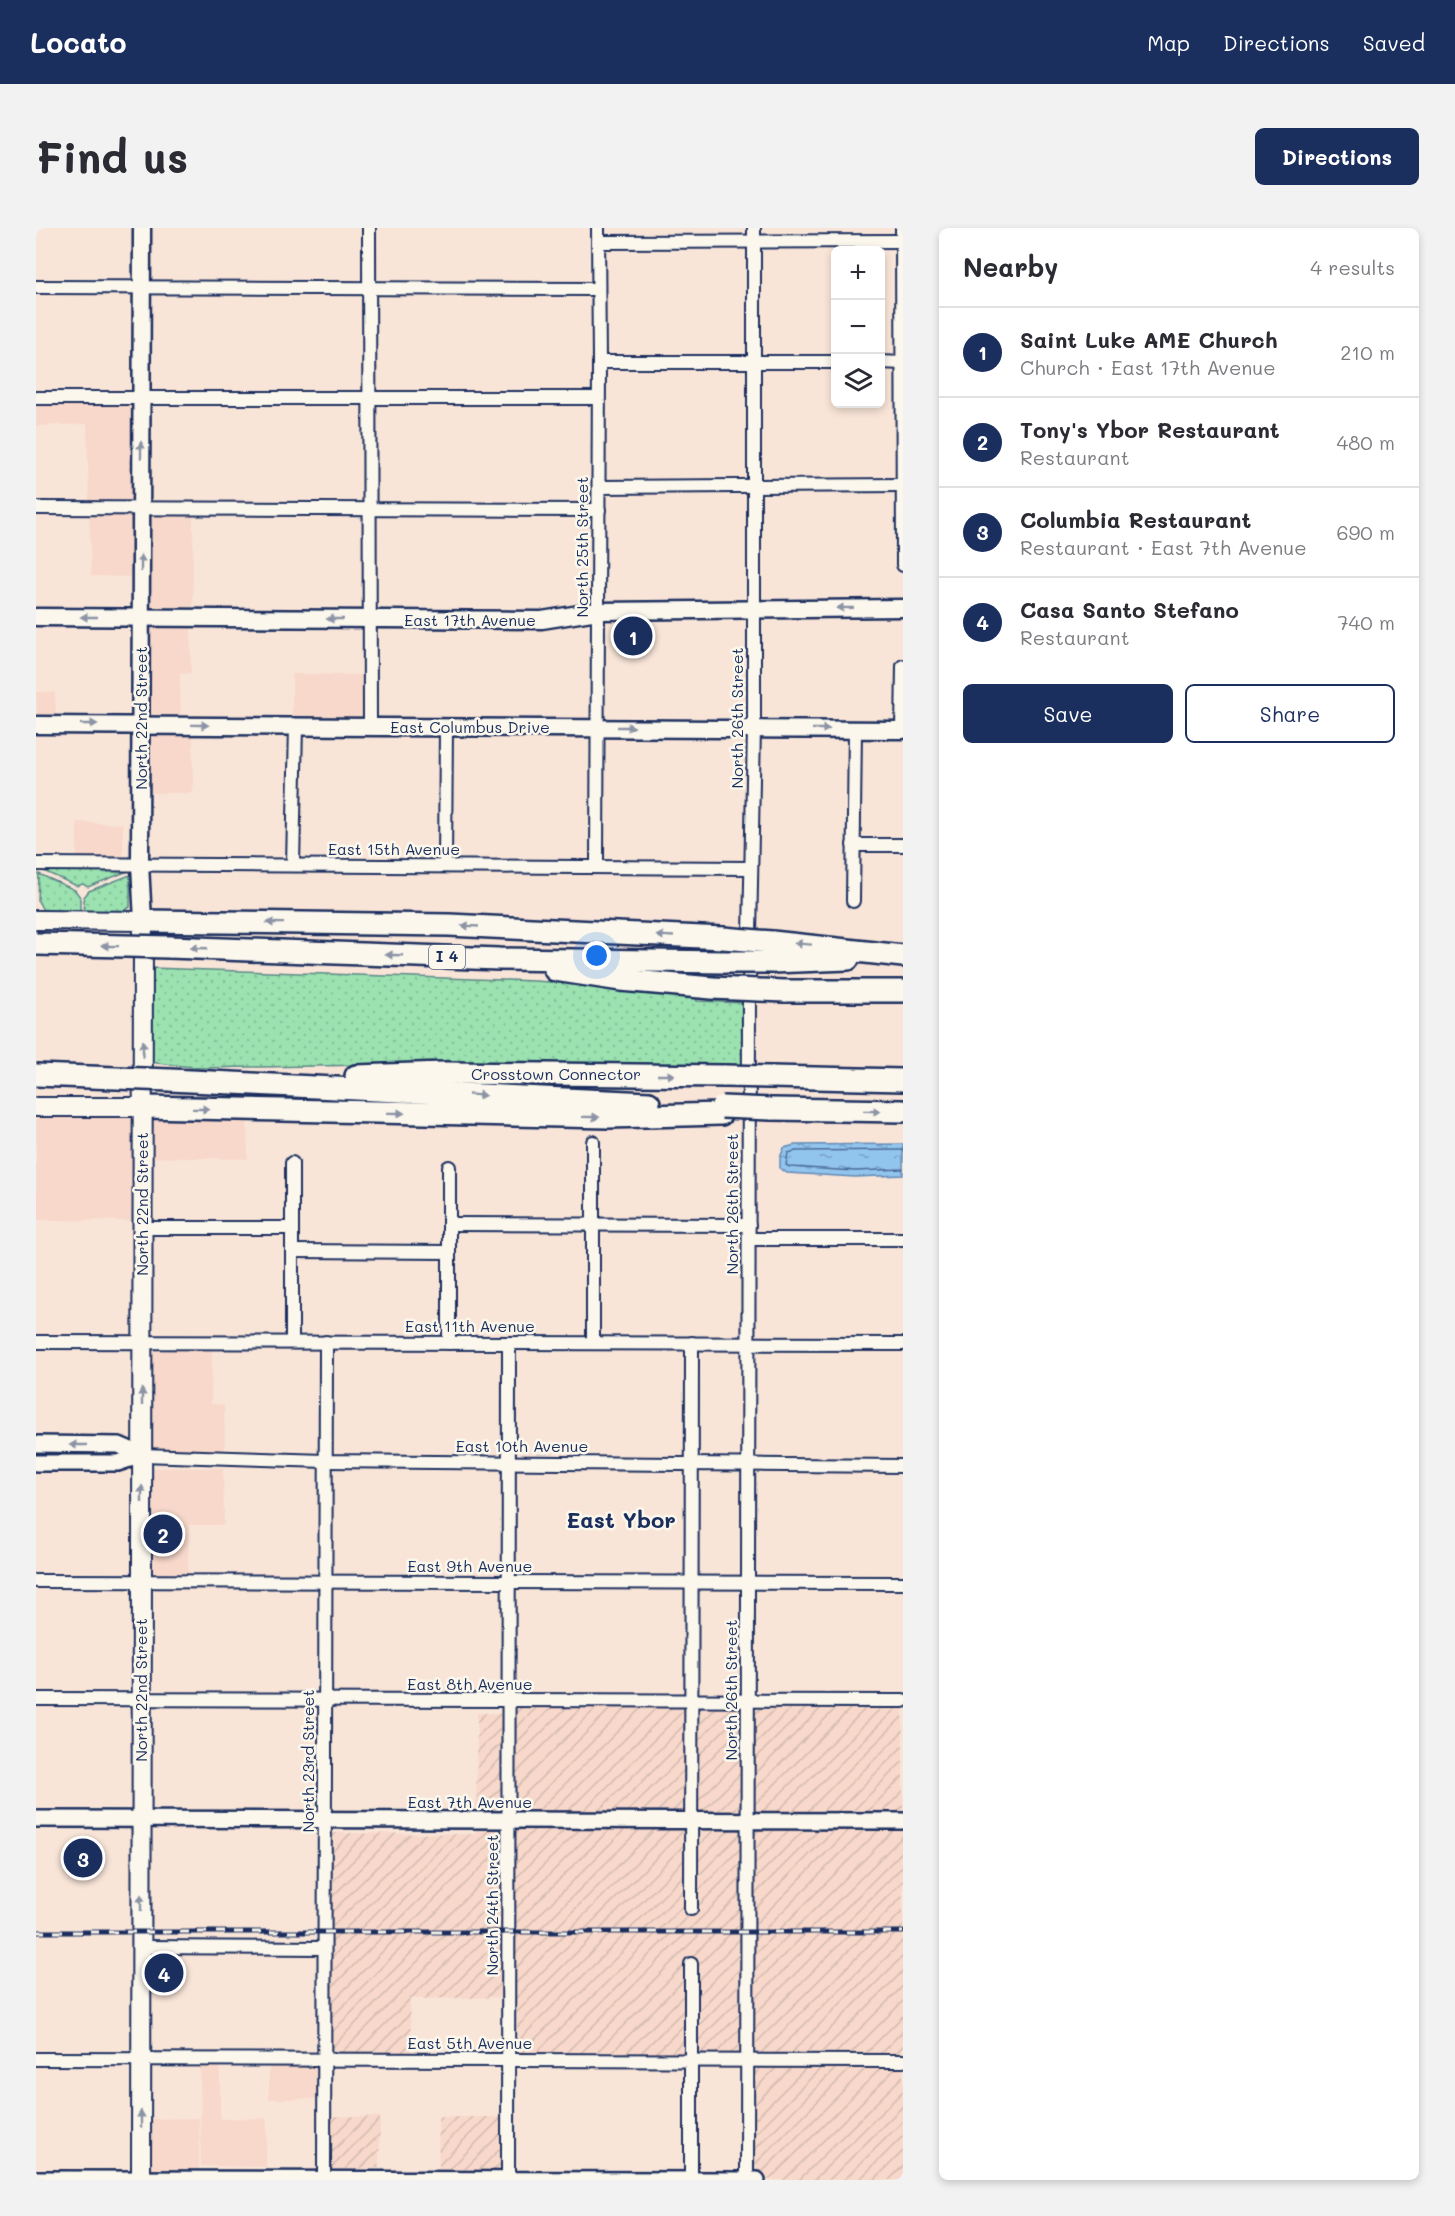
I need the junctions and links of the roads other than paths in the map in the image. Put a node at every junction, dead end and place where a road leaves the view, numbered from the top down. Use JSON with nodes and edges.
{"nodes":[{"id":1,"x":141,"y":228,"type":"edge"},
{"id":2,"x":369,"y":228,"type":"edge"},
{"id":3,"x":598,"y":228,"type":"edge"},
{"id":4,"x":754,"y":228,"type":"edge"},
{"id":5,"x":902,"y":228,"type":"edge"},
{"id":6,"x":754,"y":241,"type":"junction"},
{"id":7,"x":902,"y":241,"type":"edge"},
{"id":8,"x":598,"y":242,"type":"junction"},
{"id":9,"x":36,"y":287,"type":"edge"},
{"id":10,"x":141,"y":288,"type":"junction"},
{"id":11,"x":598,"y":288,"type":"junction"},
{"id":12,"x":370,"y":289,"type":"junction"},
{"id":13,"x":599,"y":362,"type":"junction"},
{"id":14,"x":754,"y":362,"type":"junction"},
{"id":15,"x":831,"y":362,"type":"edge"},
{"id":16,"x":885,"y":362,"type":"edge"},
{"id":17,"x":903,"y":363,"type":"edge"},
{"id":18,"x":36,"y":398,"type":"edge"},
{"id":19,"x":598,"y":398,"type":"junction"},
{"id":20,"x":141,"y":399,"type":"junction"},
{"id":21,"x":370,"y":400,"type":"junction"},
{"id":22,"x":755,"y":485,"type":"junction"},
{"id":23,"x":903,"y":485,"type":"edge"},
{"id":24,"x":599,"y":487,"type":"junction"},
{"id":25,"x":36,"y":508,"type":"edge"},
{"id":26,"x":141,"y":508,"type":"junction"},
{"id":27,"x":370,"y":510,"type":"junction"},
{"id":28,"x":599,"y":510,"type":"junction"},
{"id":29,"x":903,"y":565,"type":"edge"},
{"id":30,"x":903,"y":608,"type":"edge"},
{"id":31,"x":753,"y":610,"type":"junction"},
{"id":32,"x":598,"y":611,"type":"junction"},
{"id":33,"x":36,"y":617,"type":"edge"},
{"id":34,"x":141,"y":617,"type":"junction"},
{"id":35,"x":370,"y":619,"type":"junction"},
{"id":36,"x":903,"y":666,"type":"edge"},
{"id":37,"x":36,"y":724,"type":"edge"},
{"id":38,"x":141,"y":724,"type":"junction"},
{"id":39,"x":296,"y":726,"type":"junction"},
{"id":40,"x":370,"y":726,"type":"junction"},
{"id":41,"x":446,"y":727,"type":"junction"},
{"id":42,"x":598,"y":727,"type":"junction"},
{"id":43,"x":754,"y":728,"type":"junction"},
{"id":44,"x":855,"y":729,"type":"junction"},
{"id":45,"x":903,"y":730,"type":"edge"},
{"id":46,"x":853,"y":845,"type":"junction"},
{"id":47,"x":903,"y":845,"type":"edge"},
{"id":48,"x":36,"y":864,"type":"edge"},
{"id":49,"x":140,"y":864,"type":"junction"},
{"id":50,"x":294,"y":865,"type":"junction"},
{"id":51,"x":445,"y":865,"type":"junction"},
{"id":52,"x":597,"y":866,"type":"junction"},
{"id":53,"x":751,"y":868,"type":"junction"},
{"id":54,"x":853,"y":901,"type":"dead end"},
{"id":55,"x":36,"y":920,"type":"edge"},
{"id":56,"x":143,"y":921,"type":"junction"},
{"id":57,"x":36,"y":944,"type":"edge"},
{"id":58,"x":772,"y":952,"type":"junction"},
{"id":59,"x":903,"y":957,"type":"edge"},
{"id":60,"x":499,"y":959,"type":"junction"},
{"id":61,"x":903,"y":991,"type":"edge"},
{"id":62,"x":36,"y":1075,"type":"edge"},
{"id":63,"x":903,"y":1080,"type":"edge"},
{"id":64,"x":209,"y":1082,"type":"junction"},
{"id":65,"x":36,"y":1107,"type":"edge"},
{"id":66,"x":142,"y":1107,"type":"junction"},
{"id":67,"x":722,"y":1110,"type":"junction"},
{"id":68,"x":903,"y":1112,"type":"edge"},
{"id":69,"x":593,"y":1142,"type":"dead end"},
{"id":70,"x":292,"y":1163,"type":"dead end"},
{"id":71,"x":449,"y":1167,"type":"dead end"},
{"id":72,"x":449,"y":1224,"type":"junction"},
{"id":73,"x":593,"y":1224,"type":"junction"},
{"id":74,"x":749,"y":1225,"type":"junction"},
{"id":75,"x":142,"y":1228,"type":"junction"},
{"id":76,"x":292,"y":1228,"type":"junction"},
{"id":77,"x":749,"y":1239,"type":"junction"},
{"id":78,"x":903,"y":1239,"type":"edge"},
{"id":79,"x":292,"y":1251,"type":"junction"},
{"id":80,"x":449,"y":1252,"type":"junction"},
{"id":81,"x":36,"y":1342,"type":"edge"},
{"id":82,"x":142,"y":1342,"type":"junction"},
{"id":83,"x":292,"y":1342,"type":"junction"},
{"id":84,"x":326,"y":1342,"type":"junction"},
{"id":85,"x":449,"y":1343,"type":"junction"},
{"id":86,"x":509,"y":1343,"type":"junction"},
{"id":87,"x":593,"y":1343,"type":"junction"},
{"id":88,"x":692,"y":1343,"type":"junction"},
{"id":89,"x":748,"y":1343,"type":"junction"},
{"id":90,"x":903,"y":1344,"type":"edge"},
{"id":91,"x":36,"y":1444,"type":"edge"},
{"id":92,"x":142,"y":1455,"type":"junction"},
{"id":93,"x":326,"y":1461,"type":"junction"},
{"id":94,"x":509,"y":1462,"type":"junction"},
{"id":95,"x":36,"y":1463,"type":"edge"},
{"id":96,"x":692,"y":1464,"type":"junction"},
{"id":97,"x":748,"y":1464,"type":"junction"},
{"id":98,"x":903,"y":1466,"type":"edge"},
{"id":99,"x":36,"y":1581,"type":"edge"},
{"id":100,"x":142,"y":1581,"type":"junction"},
{"id":101,"x":325,"y":1582,"type":"junction"},
{"id":102,"x":509,"y":1582,"type":"junction"},
{"id":103,"x":692,"y":1583,"type":"junction"},
{"id":104,"x":748,"y":1583,"type":"junction"},
{"id":105,"x":903,"y":1583,"type":"edge"},
{"id":106,"x":36,"y":1699,"type":"edge"},
{"id":107,"x":141,"y":1700,"type":"junction"},
{"id":108,"x":325,"y":1700,"type":"junction"},
{"id":109,"x":508,"y":1700,"type":"junction"},
{"id":110,"x":692,"y":1701,"type":"junction"},
{"id":111,"x":748,"y":1701,"type":"junction"},
{"id":112,"x":903,"y":1701,"type":"edge"},
{"id":113,"x":36,"y":1819,"type":"edge"},
{"id":114,"x":141,"y":1819,"type":"junction"},
{"id":115,"x":325,"y":1820,"type":"junction"},
{"id":116,"x":508,"y":1820,"type":"junction"},
{"id":117,"x":691,"y":1820,"type":"junction"},
{"id":118,"x":748,"y":1821,"type":"junction"},
{"id":119,"x":903,"y":1821,"type":"edge"},
{"id":120,"x":691,"y":1909,"type":"dead end"},
{"id":121,"x":141,"y":1947,"type":"junction"},
{"id":122,"x":324,"y":1948,"type":"junction"},
{"id":123,"x":691,"y":1964,"type":"dead end"},
{"id":124,"x":36,"y":2059,"type":"edge"},
{"id":125,"x":141,"y":2059,"type":"junction"},
{"id":126,"x":324,"y":2060,"type":"junction"},
{"id":127,"x":508,"y":2060,"type":"junction"},
{"id":128,"x":691,"y":2060,"type":"junction"},
{"id":129,"x":747,"y":2060,"type":"junction"},
{"id":130,"x":903,"y":2061,"type":"edge"},
{"id":131,"x":36,"y":2179,"type":"edge"},
{"id":132,"x":141,"y":2179,"type":"edge"},
{"id":133,"x":324,"y":2180,"type":"edge"},
{"id":134,"x":508,"y":2180,"type":"edge"},
{"id":135,"x":691,"y":2180,"type":"edge"},
{"id":136,"x":747,"y":2180,"type":"edge"},
{"id":137,"x":757,"y":2180,"type":"edge"}],
"edges":[{"from":1,"to":10,"type":"main road","name":"North 22nd Street"},
{"from":2,"to":12,"type":"street"},
{"from":3,"to":8,"type":"street","name":"North 25th Street"},
{"from":4,"to":6,"type":"street","name":"North 26th Street"},
{"from":5,"to":7,"type":"street"},
{"from":6,"to":7,"type":"street"},
{"from":6,"to":8,"type":"street"},
{"from":6,"to":14,"type":"street","name":"North 26th Street"},
{"from":7,"to":17,"type":"street"},
{"from":8,"to":11,"type":"street","name":"North 25th Street"},
{"from":9,"to":10,"type":"street"},
{"from":10,"to":12,"type":"street"},
{"from":10,"to":20,"type":"main road","name":"North 22nd Street"},
{"from":11,"to":12,"type":"street"},
{"from":11,"to":13,"type":"street","name":"North 25th Street"},
{"from":12,"to":21,"type":"street"},
{"from":13,"to":14,"type":"street"},
{"from":13,"to":19,"type":"street","name":"North 25th Street"},
{"from":14,"to":15,"type":"street"},
{"from":14,"to":22,"type":"street","name":"North 26th Street"},
{"from":16,"to":17,"type":"street"},
{"from":17,"to":23,"type":"street"},
{"from":18,"to":20,"type":"street"},
{"from":19,"to":21,"type":"street"},
{"from":19,"to":24,"type":"street","name":"North 25th Street"},
{"from":20,"to":21,"type":"street"},
{"from":26,"to":20,"type":"main road","name":"North 22nd Street","one_way":true},
{"from":21,"to":27,"type":"street"},
{"from":22,"to":23,"type":"street"},
{"from":22,"to":24,"type":"street"},
{"from":22,"to":31,"type":"street","name":"North 26th Street"},
{"from":23,"to":29,"type":"street"},
{"from":24,"to":28,"type":"street","name":"North 25th Street"},
{"from":25,"to":26,"type":"street"},
{"from":26,"to":27,"type":"street"},
{"from":34,"to":26,"type":"main road","name":"North 22nd Street","one_way":true},
{"from":27,"to":28,"type":"street"},
{"from":27,"to":35,"type":"street"},
{"from":28,"to":32,"type":"street","name":"North 25th Street"},
{"from":30,"to":31,"type":"main road","name":"East 17th Avenue","one_way":true},
{"from":31,"to":32,"type":"main road","name":"East 17th Avenue"},
{"from":31,"to":43,"type":"street","name":"North 26th Street"},
{"from":32,"to":35,"type":"main road","name":"East 17th Avenue"},
{"from":32,"to":42,"type":"street","name":"North 25th Street"},
{"from":34,"to":33,"type":"main road","name":"East 17th Avenue","one_way":true},
{"from":35,"to":34,"type":"main road","name":"East 17th Avenue","one_way":true},
{"from":34,"to":38,"type":"main road","name":"North 22nd Street"},
{"from":35,"to":40,"type":"street"},
{"from":36,"to":45,"type":"street"},
{"from":37,"to":38,"type":"main road","name":"East Columbus Drive","one_way":true},
{"from":38,"to":39,"type":"main road","name":"East Columbus Drive","one_way":true},
{"from":38,"to":49,"type":"main road","name":"North 22nd Street"},
{"from":39,"to":40,"type":"main road","name":"East Columbus Drive"},
{"from":39,"to":50,"type":"street"},
{"from":40,"to":41,"type":"main road","name":"East Columbus Drive"},
{"from":41,"to":42,"type":"main road","name":"East Columbus Drive"},
{"from":41,"to":51,"type":"street"},
{"from":42,"to":43,"type":"main road","name":"East Columbus Drive","one_way":true},
{"from":42,"to":52,"type":"street","name":"North 25th Street"},
{"from":43,"to":44,"type":"main road","name":"East Columbus Drive","one_way":true},
{"from":43,"to":53,"type":"street","name":"North 26th Street"},
{"from":44,"to":45,"type":"main road","name":"East Columbus Drive"},
{"from":44,"to":46,"type":"street"},
{"from":46,"to":47,"type":"street"},
{"from":46,"to":54,"type":"street"},
{"from":48,"to":49,"type":"street","name":"East 15th Avenue"},
{"from":49,"to":50,"type":"street","name":"East 15th Avenue"},
{"from":49,"to":56,"type":"main road","name":"North 22nd Street"},
{"from":50,"to":51,"type":"street","name":"East 15th Avenue"},
{"from":51,"to":52,"type":"street","name":"East 15th Avenue"},
{"from":52,"to":53,"type":"street","name":"East 15th Avenue"},
{"from":53,"to":74,"type":"street","name":"North 26th Street"},
{"from":55,"to":56,"type":"main road"},
{"from":58,"to":56,"type":"highway","one_way":true,"bridge":true},
{"from":66,"to":56,"type":"main road","name":"North 22nd Street","one_way":true},
{"from":60,"to":57,"type":"highway","number":"I 4","one_way":true,"bridge":true},
{"from":59,"to":58,"type":"highway","number":"I 4","one_way":true},
{"from":58,"to":60,"type":"highway","number":"I 4","bridge":true},
{"from":60,"to":61,"type":"highway","bridge":true},
{"from":62,"to":64,"type":"highway","bridge":true},
{"from":64,"to":63,"type":"highway","name":"Crosstown Connector","one_way":true,"bridge":true},
{"from":64,"to":67,"type":"highway","one_way":true},
{"from":65,"to":66,"type":"main road"},
{"from":66,"to":67,"type":"highway","one_way":true},
{"from":66,"to":75,"type":"main road","name":"North 22nd Street"},
{"from":67,"to":68,"type":"highway","one_way":true,"bridge":true},
{"from":69,"to":73,"type":"street"},
{"from":70,"to":76,"type":"street"},
{"from":71,"to":72,"type":"street"},
{"from":72,"to":73,"type":"street"},
{"from":72,"to":80,"type":"street"},
{"from":73,"to":74,"type":"street"},
{"from":73,"to":87,"type":"street"},
{"from":74,"to":77,"type":"street","name":"North 26th Street"},
{"from":75,"to":76,"type":"street"},
{"from":75,"to":82,"type":"main road","name":"North 22nd Street"},
{"from":76,"to":79,"type":"street"},
{"from":77,"to":78,"type":"street"},
{"from":77,"to":89,"type":"street","name":"North 26th Street"},
{"from":79,"to":80,"type":"street"},
{"from":79,"to":83,"type":"street"},
{"from":80,"to":85,"type":"street"},
{"from":81,"to":82,"type":"street","name":"East 11th Avenue"},
{"from":82,"to":83,"type":"street","name":"East 11th Avenue"},
{"from":92,"to":82,"type":"main road","name":"North 22nd Street","one_way":true},
{"from":83,"to":84,"type":"street","name":"East 11th Avenue"},
{"from":84,"to":85,"type":"street","name":"East 11th Avenue"},
{"from":84,"to":93,"type":"street","name":"North 23rd Street"},
{"from":85,"to":86,"type":"street","name":"East 11th Avenue"},
{"from":86,"to":87,"type":"street","name":"East 11th Avenue"},
{"from":86,"to":94,"type":"street","name":"North 24th Street"},
{"from":87,"to":88,"type":"street","name":"East 11th Avenue"},
{"from":88,"to":89,"type":"street","name":"East 11th Avenue"},
{"from":88,"to":96,"type":"street"},
{"from":89,"to":90,"type":"street","name":"East 11th Avenue"},
{"from":89,"to":97,"type":"street","name":"North 26th Street"},
{"from":92,"to":91,"type":"street","one_way":true},
{"from":92,"to":93,"type":"street","name":"East 10th Avenue"},
{"from":92,"to":95,"type":"street"},
{"from":100,"to":92,"type":"main road","name":"North 22nd Street","one_way":true},
{"from":93,"to":94,"type":"street","name":"East 10th Avenue"},
{"from":93,"to":101,"type":"street","name":"North 23rd Street"},
{"from":94,"to":96,"type":"street","name":"East 10th Avenue"},
{"from":94,"to":102,"type":"street","name":"North 24th Street"},
{"from":96,"to":97,"type":"street","name":"East 10th Avenue"},
{"from":96,"to":103,"type":"street"},
{"from":97,"to":98,"type":"street","name":"East 10th Avenue"},
{"from":97,"to":104,"type":"street","name":"North 26th Street"},
{"from":99,"to":100,"type":"street","name":"East 9th Avenue"},
{"from":100,"to":101,"type":"street","name":"East 9th Avenue"},
{"from":100,"to":107,"type":"main road","name":"North 22nd Street"},
{"from":101,"to":102,"type":"street","name":"East 9th Avenue"},
{"from":101,"to":108,"type":"street","name":"North 23rd Street"},
{"from":102,"to":103,"type":"street","name":"East 9th Avenue"},
{"from":102,"to":109,"type":"street","name":"North 24th Street"},
{"from":103,"to":104,"type":"street","name":"East 9th Avenue"},
{"from":103,"to":110,"type":"street"},
{"from":104,"to":105,"type":"street","name":"East 9th Avenue"},
{"from":104,"to":111,"type":"street","name":"North 26th Street"},
{"from":106,"to":107,"type":"street","name":"East 8th Avenue"},
{"from":107,"to":108,"type":"street","name":"East 8th Avenue"},
{"from":107,"to":114,"type":"main road","name":"North 22nd Street"},
{"from":108,"to":109,"type":"street","name":"East 8th Avenue"},
{"from":108,"to":115,"type":"street","name":"North 23rd Street"},
{"from":109,"to":110,"type":"street","name":"East 8th Avenue"},
{"from":109,"to":116,"type":"street","name":"North 24th Street"},
{"from":110,"to":111,"type":"street","name":"East 8th Avenue"},
{"from":110,"to":117,"type":"street"},
{"from":111,"to":112,"type":"street","name":"East 8th Avenue"},
{"from":111,"to":118,"type":"street","name":"North 26th Street"},
{"from":113,"to":114,"type":"street","name":"East 7th Avenue"},
{"from":114,"to":115,"type":"street","name":"East 7th Avenue"},
{"from":121,"to":114,"type":"main road","name":"North 22nd Street","one_way":true},
{"from":115,"to":116,"type":"street","name":"East 7th Avenue"},
{"from":115,"to":122,"type":"street","name":"North 23rd Street"},
{"from":116,"to":117,"type":"street","name":"East 7th Avenue"},
{"from":116,"to":127,"type":"street","name":"North 24th Street"},
{"from":117,"to":118,"type":"street","name":"East 7th Avenue"},
{"from":117,"to":120,"type":"street"},
{"from":118,"to":119,"type":"street","name":"East 7th Avenue"},
{"from":118,"to":129,"type":"street","name":"North 26th Street"},
{"from":121,"to":122,"type":"street"},
{"from":121,"to":125,"type":"main road","name":"North 22nd Street"},
{"from":122,"to":126,"type":"street","name":"North 23rd Street"},
{"from":123,"to":128,"type":"street"},
{"from":124,"to":125,"type":"street","name":"East 5th Avenue"},
{"from":125,"to":126,"type":"street","name":"East 5th Avenue"},
{"from":132,"to":125,"type":"main road","name":"North 22nd Street","one_way":true},
{"from":126,"to":127,"type":"street","name":"East 5th Avenue"},
{"from":126,"to":133,"type":"street","name":"North 23rd Street"},
{"from":127,"to":128,"type":"street","name":"East 5th Avenue"},
{"from":127,"to":134,"type":"street","name":"North 24th Street"},
{"from":128,"to":129,"type":"street","name":"East 5th Avenue"},
{"from":128,"to":135,"type":"street"},
{"from":129,"to":130,"type":"street","name":"East 5th Avenue"},
{"from":129,"to":136,"type":"street","name":"North 26th Street"},
{"from":131,"to":132,"type":"street"},
{"from":132,"to":133,"type":"street"},
{"from":133,"to":134,"type":"street"},
{"from":134,"to":135,"type":"street"},
{"from":135,"to":136,"type":"street"},
{"from":136,"to":137,"type":"street"}]}
